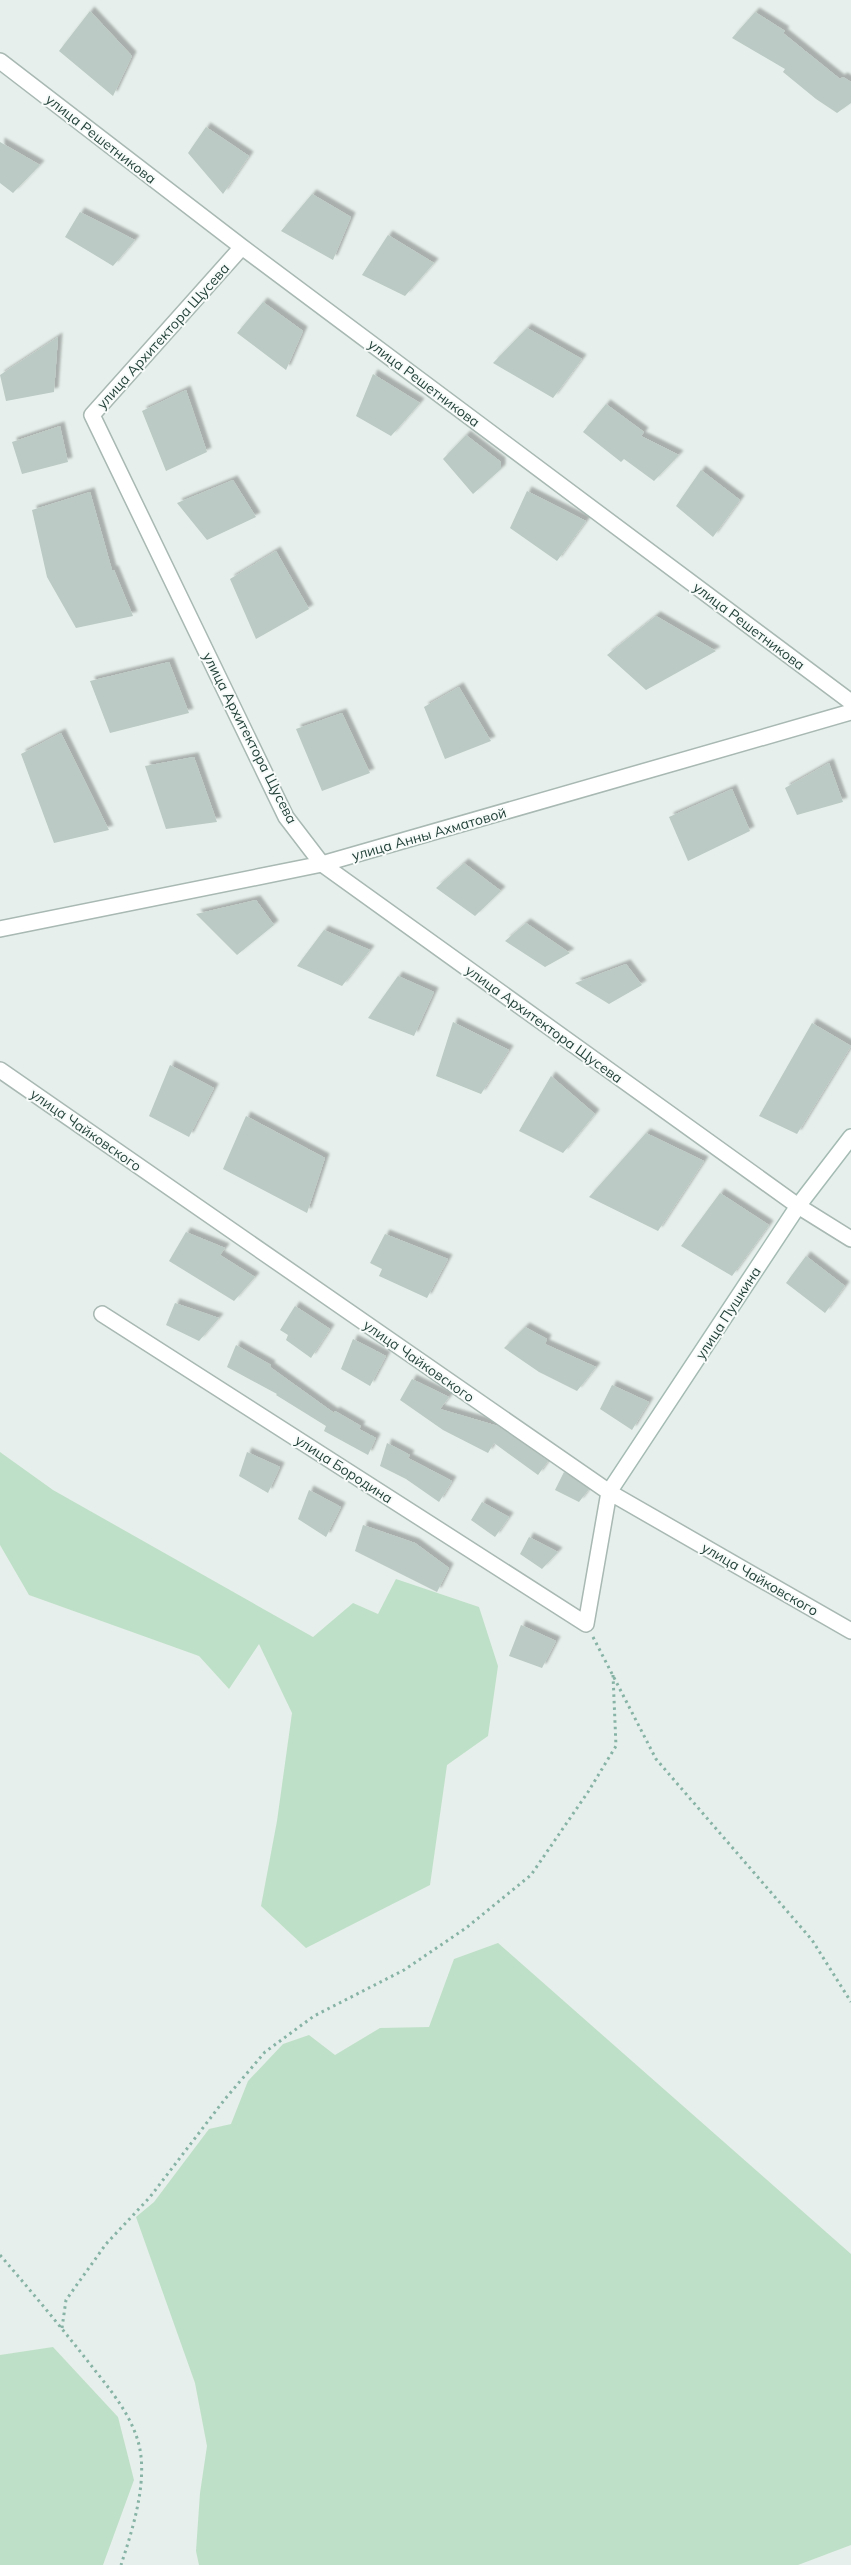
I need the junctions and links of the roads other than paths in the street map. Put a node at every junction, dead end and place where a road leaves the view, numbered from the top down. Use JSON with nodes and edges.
{"nodes":[{"id":1,"x":0,"y":61,"type":"edge"},
{"id":2,"x":242,"y":247,"type":"junction"},
{"id":3,"x":851,"y":702,"type":"edge"},
{"id":4,"x":851,"y":712,"type":"edge"},
{"id":5,"x":322,"y":864,"type":"junction"},
{"id":6,"x":0,"y":929,"type":"edge"},
{"id":7,"x":0,"y":1070,"type":"edge"},
{"id":8,"x":851,"y":1137,"type":"edge"},
{"id":9,"x":798,"y":1206,"type":"junction"},
{"id":10,"x":851,"y":1239,"type":"edge"},
{"id":11,"x":102,"y":1314,"type":"dead end"},
{"id":12,"x":609,"y":1492,"type":"junction"},
{"id":13,"x":851,"y":1631,"type":"edge"}],
"edges":[{"from":1,"to":2,"type":"street","name":"улица Решетникова"},
{"from":2,"to":3,"type":"street","name":"улица Решетникова"},
{"from":2,"to":5,"type":"street","name":"улица Архитектора Щусева"},
{"from":4,"to":5,"type":"street","name":"улица Анны Ахматовой"},
{"from":5,"to":6,"type":"street","name":"улица Анны Ахматовой"},
{"from":5,"to":9,"type":"street","name":"улица Архитектора Щусева"},
{"from":7,"to":12,"type":"street","name":"улица Чайковского"},
{"from":8,"to":9,"type":"street","name":"улица Пушкина"},
{"from":9,"to":10,"type":"street","name":"улица Архитектора Щусева"},
{"from":9,"to":12,"type":"street","name":"улица Пушкина"},
{"from":11,"to":12,"type":"street","name":"улица Бородина"},
{"from":12,"to":13,"type":"street","name":"улица Чайковского"}]}
